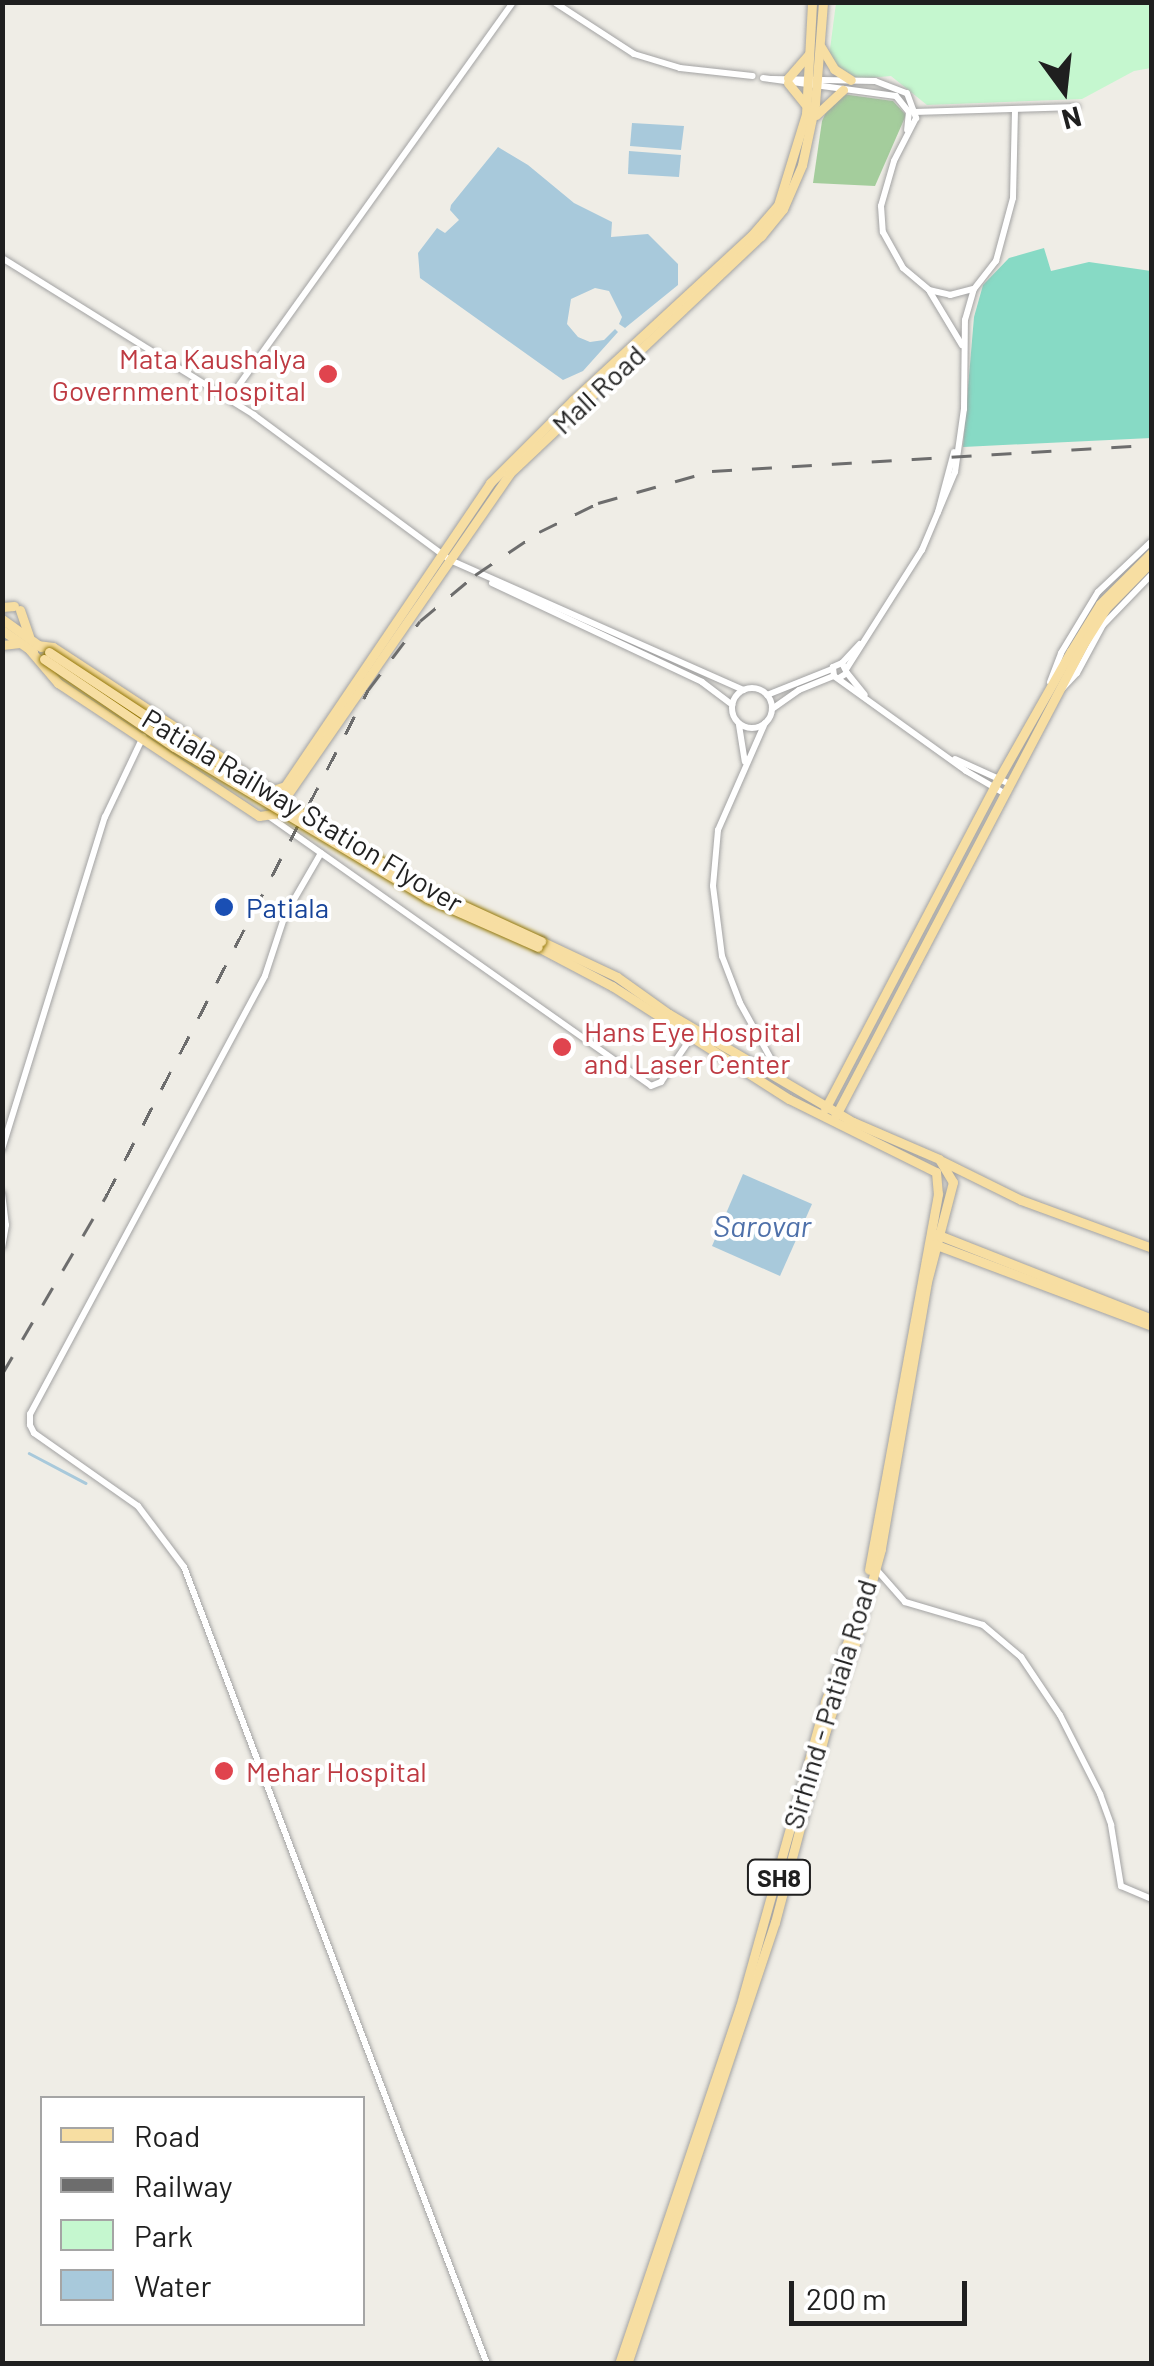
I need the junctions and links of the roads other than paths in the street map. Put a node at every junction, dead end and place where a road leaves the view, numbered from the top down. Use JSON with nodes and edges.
{"nodes":[{"id":1,"x":513,"y":2,"type":"edge"},
{"id":2,"x":554,"y":2,"type":"edge"},
{"id":3,"x":812,"y":2,"type":"edge"},
{"id":4,"x":823,"y":2,"type":"edge"},
{"id":5,"x":820,"y":44,"type":"junction"},
{"id":6,"x":810,"y":53,"type":"junction"},
{"id":7,"x":753,"y":76,"type":"dead end"},
{"id":8,"x":767,"y":78,"type":"dead end"},
{"id":9,"x":788,"y":80,"type":"junction"},
{"id":10,"x":851,"y":80,"type":"junction"},
{"id":11,"x":812,"y":82,"type":"junction"},
{"id":12,"x":843,"y":90,"type":"junction"},
{"id":13,"x":806,"y":106,"type":"junction"},
{"id":14,"x":1078,"y":107,"type":"dead end"},
{"id":15,"x":1015,"y":110,"type":"junction"},
{"id":16,"x":913,"y":112,"type":"junction"},
{"id":17,"x":811,"y":124,"type":"junction"},
{"id":18,"x":2,"y":258,"type":"edge"},
{"id":19,"x":974,"y":289,"type":"junction"},
{"id":20,"x":929,"y":290,"type":"junction"},
{"id":21,"x":964,"y":350,"type":"junction"},
{"id":22,"x":229,"y":399,"type":"junction"},
{"id":23,"x":1152,"y":540,"type":"edge"},
{"id":24,"x":1152,"y":552,"type":"edge"},
{"id":25,"x":447,"y":558,"type":"junction"},
{"id":26,"x":1152,"y":561,"type":"edge"},
{"id":27,"x":1152,"y":574,"type":"edge"},
{"id":28,"x":491,"y":582,"type":"junction"},
{"id":29,"x":12,"y":608,"type":"edge"},
{"id":30,"x":4,"y":628,"type":"edge"},
{"id":31,"x":2,"y":644,"type":"edge"},
{"id":32,"x":29,"y":644,"type":"junction"},
{"id":33,"x":845,"y":668,"type":"junction"},
{"id":34,"x":835,"y":674,"type":"junction"},
{"id":35,"x":743,"y":690,"type":"junction"},
{"id":36,"x":1054,"y":690,"type":"junction"},
{"id":37,"x":767,"y":694,"type":"junction"},
{"id":38,"x":869,"y":700,"type":"junction"},
{"id":39,"x":732,"y":705,"type":"junction"},
{"id":40,"x":772,"y":709,"type":"junction"},
{"id":41,"x":155,"y":714,"type":"junction"},
{"id":42,"x":738,"y":722,"type":"junction"},
{"id":43,"x":764,"y":723,"type":"junction"},
{"id":44,"x":142,"y":738,"type":"junction"},
{"id":45,"x":745,"y":763,"type":"junction"},
{"id":46,"x":1001,"y":785,"type":"junction"},
{"id":47,"x":270,"y":817,"type":"junction"},
{"id":48,"x":322,"y":853,"type":"junction"},
{"id":49,"x":542,"y":947,"type":"junction"},
{"id":50,"x":694,"y":1034,"type":"junction"},
{"id":51,"x":784,"y":1082,"type":"junction"},
{"id":52,"x":824,"y":1112,"type":"junction"},
{"id":53,"x":835,"y":1118,"type":"junction"},
{"id":54,"x":2,"y":1149,"type":"edge"},
{"id":55,"x":939,"y":1159,"type":"junction"},
{"id":56,"x":936,"y":1172,"type":"junction"},
{"id":57,"x":951,"y":1176,"type":"junction"},
{"id":58,"x":977,"y":1180,"type":"junction"},
{"id":59,"x":2,"y":1194,"type":"edge"},
{"id":60,"x":928,"y":1236,"type":"junction"},
{"id":61,"x":942,"y":1244,"type":"junction"},
{"id":62,"x":2,"y":1247,"type":"edge"},
{"id":63,"x":1152,"y":1248,"type":"edge"},
{"id":64,"x":1152,"y":1323,"type":"edge"},
{"id":65,"x":906,"y":1379,"type":"junction"},
{"id":66,"x":876,"y":1568,"type":"junction"},
{"id":67,"x":1152,"y":1899,"type":"edge"},
{"id":68,"x":486,"y":2364,"type":"edge"},
{"id":69,"x":618,"y":2364,"type":"edge"},
{"id":70,"x":627,"y":2364,"type":"edge"}],
"edges":[{"from":1,"to":22,"type":"street"},
{"from":2,"to":7,"type":"street"},
{"from":3,"to":6,"type":"main road","name":"Mall Road"},
{"from":4,"to":5,"type":"main road","name":"Mall Road"},
{"from":5,"to":10,"type":"main road"},
{"from":5,"to":11,"type":"main road","name":"Mall Road"},
{"from":6,"to":9,"type":"main road"},
{"from":6,"to":11,"type":"main road","name":"Mall Road"},
{"from":8,"to":9,"type":"street"},
{"from":9,"to":11,"type":"street"},
{"from":9,"to":13,"type":"main road"},
{"from":10,"to":11,"type":"street"},
{"from":10,"to":16,"type":"street"},
{"from":11,"to":12,"type":"street"},
{"from":11,"to":13,"type":"main road","name":"Mall Road"},
{"from":11,"to":17,"type":"main road","name":"Mall Road"},
{"from":12,"to":16,"type":"street"},
{"from":12,"to":17,"type":"main road"},
{"from":13,"to":25,"type":"main road","name":"Mall Road"},
{"from":14,"to":15,"type":"street"},
{"from":15,"to":16,"type":"street"},
{"from":15,"to":19,"type":"street"},
{"from":16,"to":20,"type":"street"},
{"from":17,"to":25,"type":"main road","name":"Mall Road"},
{"from":18,"to":22,"type":"street"},
{"from":19,"to":20,"type":"street"},
{"from":19,"to":21,"type":"street"},
{"from":20,"to":21,"type":"street"},
{"from":21,"to":33,"type":"street"},
{"from":22,"to":25,"type":"street"},
{"from":23,"to":36,"type":"street"},
{"from":24,"to":36,"type":"main road"},
{"from":25,"to":28,"type":"street"},
{"from":25,"to":41,"type":"main road","name":"Mall Road"},
{"from":25,"to":47,"type":"main road","name":"Mall Road"},
{"from":26,"to":36,"type":"main road"},
{"from":27,"to":36,"type":"street"},
{"from":28,"to":35,"type":"street"},
{"from":28,"to":39,"type":"street"},
{"from":29,"to":32,"type":"main road"},
{"from":30,"to":32,"type":"main road"},
{"from":31,"to":32,"type":"main road"},
{"from":32,"to":41,"type":"main road"},
{"from":32,"to":44,"type":"main road"},
{"from":32,"to":49,"type":"main road","name":"Patiala Railway Station Flyover","bridge":true},
{"from":33,"to":34,"type":"street"},
{"from":33,"to":34,"type":"street"},
{"from":33,"to":38,"type":"street"},
{"from":34,"to":37,"type":"street"},
{"from":34,"to":38,"type":"street"},
{"from":34,"to":40,"type":"street"},
{"from":35,"to":37,"type":"street"},
{"from":35,"to":39,"type":"street"},
{"from":36,"to":46,"type":"main road"},
{"from":37,"to":40,"type":"street"},
{"from":38,"to":46,"type":"street"},
{"from":39,"to":42,"type":"street"},
{"from":40,"to":43,"type":"street"},
{"from":41,"to":44,"type":"street"},
{"from":42,"to":43,"type":"street"},
{"from":42,"to":45,"type":"street"},
{"from":43,"to":45,"type":"street"},
{"from":44,"to":47,"type":"main road"},
{"from":44,"to":54,"type":"street"},
{"from":45,"to":51,"type":"street"},
{"from":46,"to":52,"type":"main road"},
{"from":46,"to":53,"type":"main road"},
{"from":47,"to":48,"type":"street"},
{"from":48,"to":50,"type":"street"},
{"from":48,"to":68,"type":"street"},
{"from":49,"to":50,"type":"main road"},
{"from":49,"to":50,"type":"main road","name":"Patiala Railway Station Flyover"},
{"from":50,"to":51,"type":"main road"},
{"from":50,"to":52,"type":"main road"},
{"from":51,"to":52,"type":"main road"},
{"from":52,"to":53,"type":"main road"},
{"from":53,"to":55,"type":"main road"},
{"from":53,"to":56,"type":"main road"},
{"from":55,"to":57,"type":"main road"},
{"from":55,"to":58,"type":"main road"},
{"from":56,"to":57,"type":"main road"},
{"from":56,"to":60,"type":"main road","number":"SH8"},
{"from":57,"to":58,"type":"main road"},
{"from":57,"to":61,"type":"main road","number":"SH8"},
{"from":58,"to":63,"type":"main road"},
{"from":59,"to":62,"type":"street"},
{"from":60,"to":61,"type":"main road"},
{"from":60,"to":65,"type":"main road","number":"SH8"},
{"from":61,"to":64,"type":"main road"},
{"from":61,"to":65,"type":"main road","number":"SH8"},
{"from":65,"to":66,"type":"main road"},
{"from":65,"to":69,"type":"main road","name":"Sirhind - Patiala Road","number":"SH8"},
{"from":66,"to":67,"type":"street"},
{"from":66,"to":70,"type":"main road"}]}
